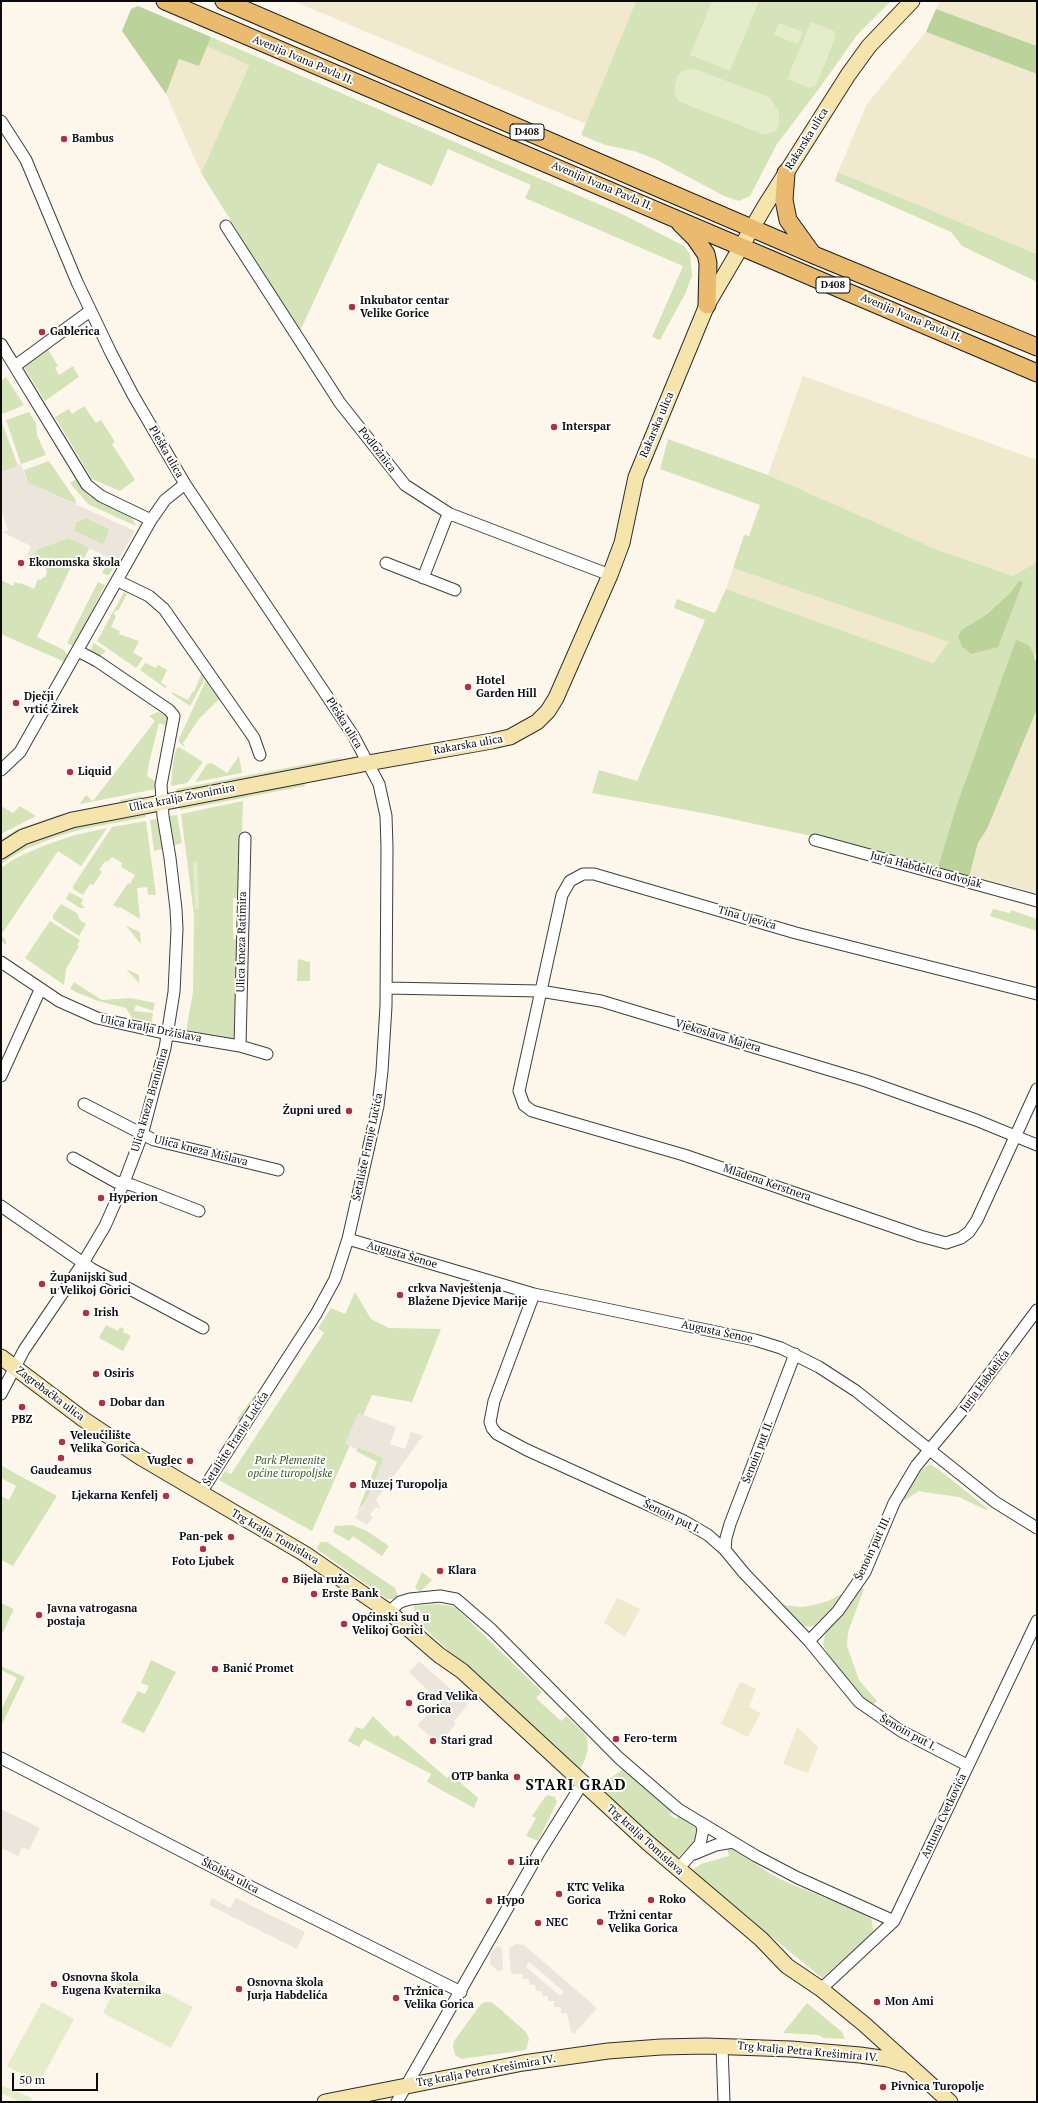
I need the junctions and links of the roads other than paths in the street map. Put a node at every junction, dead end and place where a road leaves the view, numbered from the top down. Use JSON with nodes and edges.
{"nodes":[{"id":1,"x":165,"y":1,"type":"edge"},
{"id":2,"x":224,"y":1,"type":"edge"},
{"id":3,"x":912,"y":1,"type":"edge"},
{"id":4,"x":1,"y":121,"type":"edge"},
{"id":5,"x":786,"y":173,"type":"junction"},
{"id":6,"x":673,"y":216,"type":"junction"},
{"id":7,"x":226,"y":226,"type":"dead end"},
{"id":8,"x":752,"y":228,"type":"junction"},
{"id":9,"x":742,"y":246,"type":"junction"},
{"id":10,"x":814,"y":255,"type":"junction"},
{"id":11,"x":707,"y":305,"type":"junction"},
{"id":12,"x":90,"y":311,"type":"junction"},
{"id":13,"x":1,"y":344,"type":"edge"},
{"id":14,"x":1037,"y":347,"type":"edge"},
{"id":15,"x":14,"y":366,"type":"junction"},
{"id":16,"x":1037,"y":373,"type":"edge"},
{"id":17,"x":185,"y":484,"type":"junction"},
{"id":18,"x":450,"y":514,"type":"junction"},
{"id":19,"x":151,"y":520,"type":"junction"},
{"id":20,"x":386,"y":563,"type":"dead end"},
{"id":21,"x":610,"y":575,"type":"junction"},
{"id":22,"x":423,"y":578,"type":"junction"},
{"id":23,"x":118,"y":581,"type":"junction"},
{"id":24,"x":455,"y":590,"type":"dead end"},
{"id":25,"x":78,"y":651,"type":"junction"},
{"id":26,"x":260,"y":755,"type":"dead end"},
{"id":27,"x":368,"y":763,"type":"junction"},
{"id":28,"x":1,"y":770,"type":"edge"},
{"id":29,"x":162,"y":802,"type":"junction"},
{"id":30,"x":245,"y":838,"type":"dead end"},
{"id":31,"x":816,"y":840,"type":"dead end"},
{"id":32,"x":1,"y":851,"type":"edge"},
{"id":33,"x":1037,"y":901,"type":"edge"},
{"id":34,"x":1,"y":962,"type":"edge"},
{"id":35,"x":386,"y":988,"type":"junction"},
{"id":36,"x":40,"y":990,"type":"junction"},
{"id":37,"x":540,"y":991,"type":"junction"},
{"id":38,"x":1037,"y":994,"type":"edge"},
{"id":39,"x":168,"y":1034,"type":"junction"},
{"id":40,"x":240,"y":1046,"type":"junction"},
{"id":41,"x":267,"y":1054,"type":"dead end"},
{"id":42,"x":1,"y":1076,"type":"edge"},
{"id":43,"x":1037,"y":1089,"type":"edge"},
{"id":44,"x":84,"y":1104,"type":"dead end"},
{"id":45,"x":142,"y":1135,"type":"junction"},
{"id":46,"x":1016,"y":1136,"type":"junction"},
{"id":47,"x":1037,"y":1145,"type":"edge"},
{"id":48,"x":73,"y":1158,"type":"dead end"},
{"id":49,"x":278,"y":1170,"type":"dead end"},
{"id":50,"x":123,"y":1185,"type":"junction"},
{"id":51,"x":1,"y":1206,"type":"edge"},
{"id":52,"x":199,"y":1211,"type":"dead end"},
{"id":53,"x":348,"y":1239,"type":"junction"},
{"id":54,"x":83,"y":1263,"type":"junction"},
{"id":55,"x":534,"y":1294,"type":"junction"},
{"id":56,"x":1037,"y":1310,"type":"edge"},
{"id":57,"x":204,"y":1328,"type":"dead end"},
{"id":58,"x":795,"y":1354,"type":"junction"},
{"id":59,"x":1,"y":1357,"type":"edge"},
{"id":60,"x":16,"y":1368,"type":"junction"},
{"id":61,"x":1,"y":1394,"type":"edge"},
{"id":62,"x":929,"y":1449,"type":"junction"},
{"id":63,"x":200,"y":1494,"type":"junction"},
{"id":64,"x":1037,"y":1528,"type":"edge"},
{"id":65,"x":725,"y":1550,"type":"junction"},
{"id":66,"x":389,"y":1612,"type":"junction"},
{"id":67,"x":1037,"y":1621,"type":"edge"},
{"id":68,"x":809,"y":1641,"type":"junction"},
{"id":69,"x":1,"y":1758,"type":"edge"},
{"id":70,"x":968,"y":1765,"type":"junction"},
{"id":71,"x":582,"y":1784,"type":"junction"},
{"id":72,"x":701,"y":1823,"type":"junction"},
{"id":73,"x":733,"y":1842,"type":"junction"},
{"id":74,"x":692,"y":1855,"type":"junction"},
{"id":75,"x":678,"y":1869,"type":"junction"},
{"id":76,"x":894,"y":1921,"type":"junction"},
{"id":77,"x":821,"y":1989,"type":"junction"},
{"id":78,"x":461,"y":1992,"type":"junction"},
{"id":79,"x":868,"y":2027,"type":"junction"},
{"id":80,"x":722,"y":2046,"type":"junction"},
{"id":81,"x":853,"y":2054,"type":"junction"},
{"id":82,"x":910,"y":2068,"type":"junction"},
{"id":83,"x":408,"y":2085,"type":"junction"},
{"id":84,"x":362,"y":2094,"type":"junction"},
{"id":85,"x":325,"y":2102,"type":"edge"},
{"id":86,"x":377,"y":2102,"type":"edge"},
{"id":87,"x":397,"y":2102,"type":"edge"},
{"id":88,"x":724,"y":2102,"type":"edge"},
{"id":89,"x":950,"y":2102,"type":"edge"}],
"edges":[{"from":1,"to":6,"type":"main road","name":"Avenija Ivana Pavla II.","number":"D408"},
{"from":2,"to":8,"type":"main road","name":"Avenija Ivana Pavla II.","number":"D408"},
{"from":3,"to":5,"type":"main road","name":"Rakarska ulica"},
{"from":4,"to":12,"type":"street","name":"Pleška ulica"},
{"from":5,"to":8,"type":"main road","name":"Rakarska ulica"},
{"from":5,"to":10,"type":"main road"},
{"from":6,"to":9,"type":"main road","name":"Avenija Ivana Pavla II.","number":"D408"},
{"from":6,"to":11,"type":"main road"},
{"from":7,"to":18,"type":"street","name":"Podložnica"},
{"from":8,"to":9,"type":"main road","name":"Rakarska ulica"},
{"from":8,"to":10,"type":"main road","name":"Avenija Ivana Pavla II.","number":"D408"},
{"from":9,"to":11,"type":"main road","name":"Rakarska ulica"},
{"from":9,"to":16,"type":"main road","name":"Avenija Ivana Pavla II.","number":"D408"},
{"from":10,"to":14,"type":"main road","name":"Avenija Ivana Pavla II.","number":"D408"},
{"from":11,"to":21,"type":"main road","name":"Rakarska ulica"},
{"from":12,"to":15,"type":"street"},
{"from":12,"to":17,"type":"street","name":"Pleška ulica"},
{"from":13,"to":15,"type":"street"},
{"from":15,"to":19,"type":"street"},
{"from":17,"to":19,"type":"street"},
{"from":17,"to":27,"type":"street","name":"Pleška ulica"},
{"from":18,"to":21,"type":"street","name":"Podložnica"},
{"from":18,"to":22,"type":"street"},
{"from":19,"to":23,"type":"street"},
{"from":20,"to":22,"type":"street"},
{"from":21,"to":27,"type":"main road","name":"Rakarska ulica"},
{"from":22,"to":24,"type":"street"},
{"from":23,"to":25,"type":"street"},
{"from":23,"to":26,"type":"street"},
{"from":25,"to":28,"type":"street"},
{"from":25,"to":29,"type":"street","name":"Ulica kneza Branimira"},
{"from":27,"to":29,"type":"main road","name":"Ulica kralja Zvonimira"},
{"from":27,"to":35,"type":"street","name":"Šetalište Franje Lučića"},
{"from":29,"to":32,"type":"main road","name":"Ulica kralja Zvonimira"},
{"from":29,"to":39,"type":"street","name":"Ulica kneza Branimira"},
{"from":30,"to":40,"type":"street","name":"Ulica kneza Ratimira"},
{"from":31,"to":33,"type":"street","name":"Jurja Habdelića odvojak"},
{"from":34,"to":36,"type":"street","name":"Ulica kralja Držislava"},
{"from":35,"to":37,"type":"street","name":"Vjekoslava Majera"},
{"from":35,"to":53,"type":"street","name":"Šetalište Franje Lučića"},
{"from":36,"to":39,"type":"street","name":"Ulica kralja Držislava"},
{"from":36,"to":42,"type":"street"},
{"from":37,"to":38,"type":"street","name":"Tina Ujevića"},
{"from":37,"to":46,"type":"street","name":"Vjekoslava Majera"},
{"from":37,"to":46,"type":"street","name":"Mladena Kerstnera"},
{"from":39,"to":40,"type":"street","name":"Ulica kralja Držislava"},
{"from":39,"to":45,"type":"street","name":"Ulica kneza Branimira"},
{"from":40,"to":41,"type":"street","name":"Ulica kralja Držislava"},
{"from":43,"to":46,"type":"street","name":"Mladena Kerstnera"},
{"from":44,"to":45,"type":"street","name":"Ulica kneza Mislava"},
{"from":45,"to":49,"type":"street","name":"Ulica kneza Mislava"},
{"from":45,"to":50,"type":"street","name":"Ulica kneza Branimira"},
{"from":46,"to":47,"type":"street","name":"Vjekoslava Majera"},
{"from":48,"to":50,"type":"street"},
{"from":50,"to":52,"type":"street"},
{"from":50,"to":54,"type":"street","name":"Ulica kneza Branimira"},
{"from":51,"to":54,"type":"street"},
{"from":53,"to":55,"type":"street","name":"Augusta Šenoe"},
{"from":53,"to":63,"type":"street","name":"Šetalište Franje Lučića"},
{"from":54,"to":57,"type":"street"},
{"from":54,"to":60,"type":"street","name":"Ulica kneza Branimira"},
{"from":55,"to":58,"type":"street","name":"Augusta Šenoe"},
{"from":55,"to":65,"type":"street","name":"Šenoin put I."},
{"from":56,"to":62,"type":"street","name":"Jurja Habdelića"},
{"from":58,"to":62,"type":"street","name":"Augusta Šenoe"},
{"from":58,"to":65,"type":"street","name":"Šenoin put II."},
{"from":59,"to":60,"type":"main road","name":"Zagrebačka ulica"},
{"from":60,"to":61,"type":"street","name":"Ulica kneza Branimira"},
{"from":60,"to":63,"type":"main road","name":"Zagrebačka ulica"},
{"from":62,"to":64,"type":"street","name":"Augusta Šenoe"},
{"from":62,"to":68,"type":"street","name":"Šenoin put III."},
{"from":63,"to":66,"type":"main road","name":"Trg kralja Tomislava"},
{"from":65,"to":68,"type":"street","name":"Šenoin put I."},
{"from":66,"to":71,"type":"main road","name":"Trg kralja Tomislava"},
{"from":66,"to":72,"type":"street"},
{"from":67,"to":70,"type":"street","name":"Antuna Cvetkovića"},
{"from":68,"to":70,"type":"street","name":"Šenoin put I."},
{"from":69,"to":78,"type":"street","name":"Školska ulica"},
{"from":70,"to":76,"type":"street","name":"Antuna Cvetkovića"},
{"from":71,"to":75,"type":"main road","name":"Trg kralja Tomislava"},
{"from":71,"to":78,"type":"street","name":"Trg kralja Petra Krešimira IV."},
{"from":72,"to":73,"type":"street"},
{"from":72,"to":74,"type":"street"},
{"from":73,"to":74,"type":"street"},
{"from":73,"to":76,"type":"street"},
{"from":74,"to":75,"type":"street"},
{"from":75,"to":77,"type":"main road","name":"Trg kralja Tomislava"},
{"from":76,"to":77,"type":"street","name":"Antuna Cvetkovića"},
{"from":77,"to":79,"type":"main road","name":"Trg kralja Tomislava"},
{"from":78,"to":83,"type":"street","name":"Trg kralja Petra Krešimira IV."},
{"from":79,"to":81,"type":"main road"},
{"from":79,"to":82,"type":"main road","name":"Trg kralja Tomislava"},
{"from":80,"to":81,"type":"main road","name":"Trg kralja Petra Krešimira IV."},
{"from":80,"to":83,"type":"main road","name":"Trg kralja Petra Krešimira IV."},
{"from":80,"to":88,"type":"street"},
{"from":81,"to":82,"type":"main road","name":"Trg kralja Petra Krešimira IV."},
{"from":82,"to":89,"type":"main road"},
{"from":83,"to":84,"type":"main road"},
{"from":83,"to":87,"type":"street"},
{"from":84,"to":85,"type":"main road"},
{"from":84,"to":86,"type":"main road"}]}
